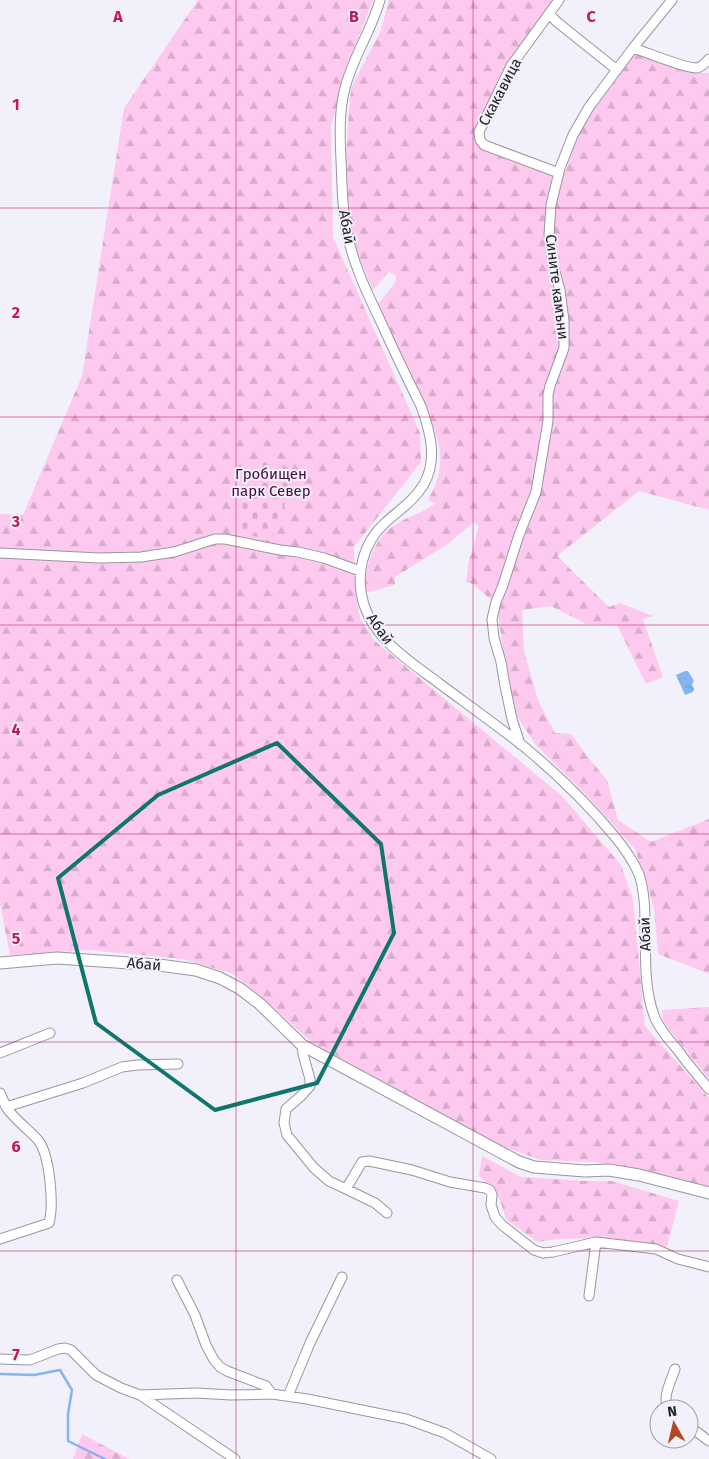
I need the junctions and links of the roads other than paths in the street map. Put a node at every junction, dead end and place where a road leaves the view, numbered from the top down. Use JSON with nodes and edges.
{"nodes":[{"id":1,"x":380,"y":0,"type":"edge"},
{"id":2,"x":559,"y":0,"type":"edge"},
{"id":3,"x":672,"y":0,"type":"edge"},
{"id":4,"x":548,"y":14,"type":"junction"},
{"id":5,"x":633,"y":48,"type":"junction"},
{"id":6,"x":709,"y":59,"type":"edge"},
{"id":7,"x":617,"y":70,"type":"junction"},
{"id":8,"x":559,"y":173,"type":"junction"},
{"id":9,"x":0,"y":553,"type":"edge"},
{"id":10,"x":360,"y":571,"type":"junction"},
{"id":11,"x":520,"y":744,"type":"junction"},
{"id":12,"x":0,"y":963,"type":"edge"},
{"id":13,"x":50,"y":1033,"type":"dead end"},
{"id":14,"x":302,"y":1045,"type":"junction"},
{"id":15,"x":0,"y":1053,"type":"edge"},
{"id":16,"x":178,"y":1064,"type":"dead end"},
{"id":17,"x":709,"y":1089,"type":"edge"},
{"id":18,"x":0,"y":1093,"type":"edge"},
{"id":19,"x":6,"y":1107,"type":"junction"},
{"id":20,"x":346,"y":1189,"type":"junction"},
{"id":21,"x":709,"y":1193,"type":"edge"},
{"id":22,"x":387,"y":1212,"type":"dead end"},
{"id":23,"x":0,"y":1238,"type":"edge"},
{"id":24,"x":596,"y":1242,"type":"junction"},
{"id":25,"x":709,"y":1267,"type":"edge"},
{"id":26,"x":342,"y":1278,"type":"dead end"},
{"id":27,"x":177,"y":1280,"type":"dead end"},
{"id":28,"x":589,"y":1296,"type":"dead end"},
{"id":29,"x":0,"y":1359,"type":"edge"},
{"id":30,"x":675,"y":1369,"type":"dead end"},
{"id":31,"x":272,"y":1394,"type":"junction"},
{"id":32,"x":140,"y":1395,"type":"junction"},
{"id":33,"x":288,"y":1396,"type":"junction"},
{"id":34,"x":666,"y":1399,"type":"edge"},
{"id":35,"x":235,"y":1459,"type":"edge"},
{"id":36,"x":491,"y":1459,"type":"edge"}],
"edges":[{"from":1,"to":10,"type":"street","name":"Абай"},
{"from":2,"to":4,"type":"street","name":"Скакавица"},
{"from":3,"to":5,"type":"street","name":"Сините камъни"},
{"from":4,"to":7,"type":"street"},
{"from":4,"to":8,"type":"street","name":"Скакавица"},
{"from":5,"to":6,"type":"street"},
{"from":5,"to":7,"type":"street","name":"Сините камъни"},
{"from":7,"to":8,"type":"street","name":"Сините камъни"},
{"from":8,"to":11,"type":"street","name":"Сините камъни"},
{"from":9,"to":10,"type":"street"},
{"from":10,"to":11,"type":"street","name":"Абай"},
{"from":11,"to":17,"type":"street","name":"Абай"},
{"from":12,"to":14,"type":"street","name":"Абай"},
{"from":13,"to":15,"type":"street"},
{"from":14,"to":20,"type":"street"},
{"from":14,"to":21,"type":"street","name":"Абай"},
{"from":16,"to":19,"type":"street"},
{"from":18,"to":19,"type":"street"},
{"from":19,"to":23,"type":"street"},
{"from":20,"to":22,"type":"street"},
{"from":20,"to":24,"type":"street"},
{"from":24,"to":25,"type":"street"},
{"from":24,"to":28,"type":"street"},
{"from":26,"to":33,"type":"street"},
{"from":27,"to":31,"type":"street"},
{"from":29,"to":32,"type":"street"},
{"from":30,"to":34,"type":"street"},
{"from":31,"to":32,"type":"street"},
{"from":31,"to":33,"type":"street"},
{"from":32,"to":35,"type":"street"},
{"from":33,"to":36,"type":"street"}]}
